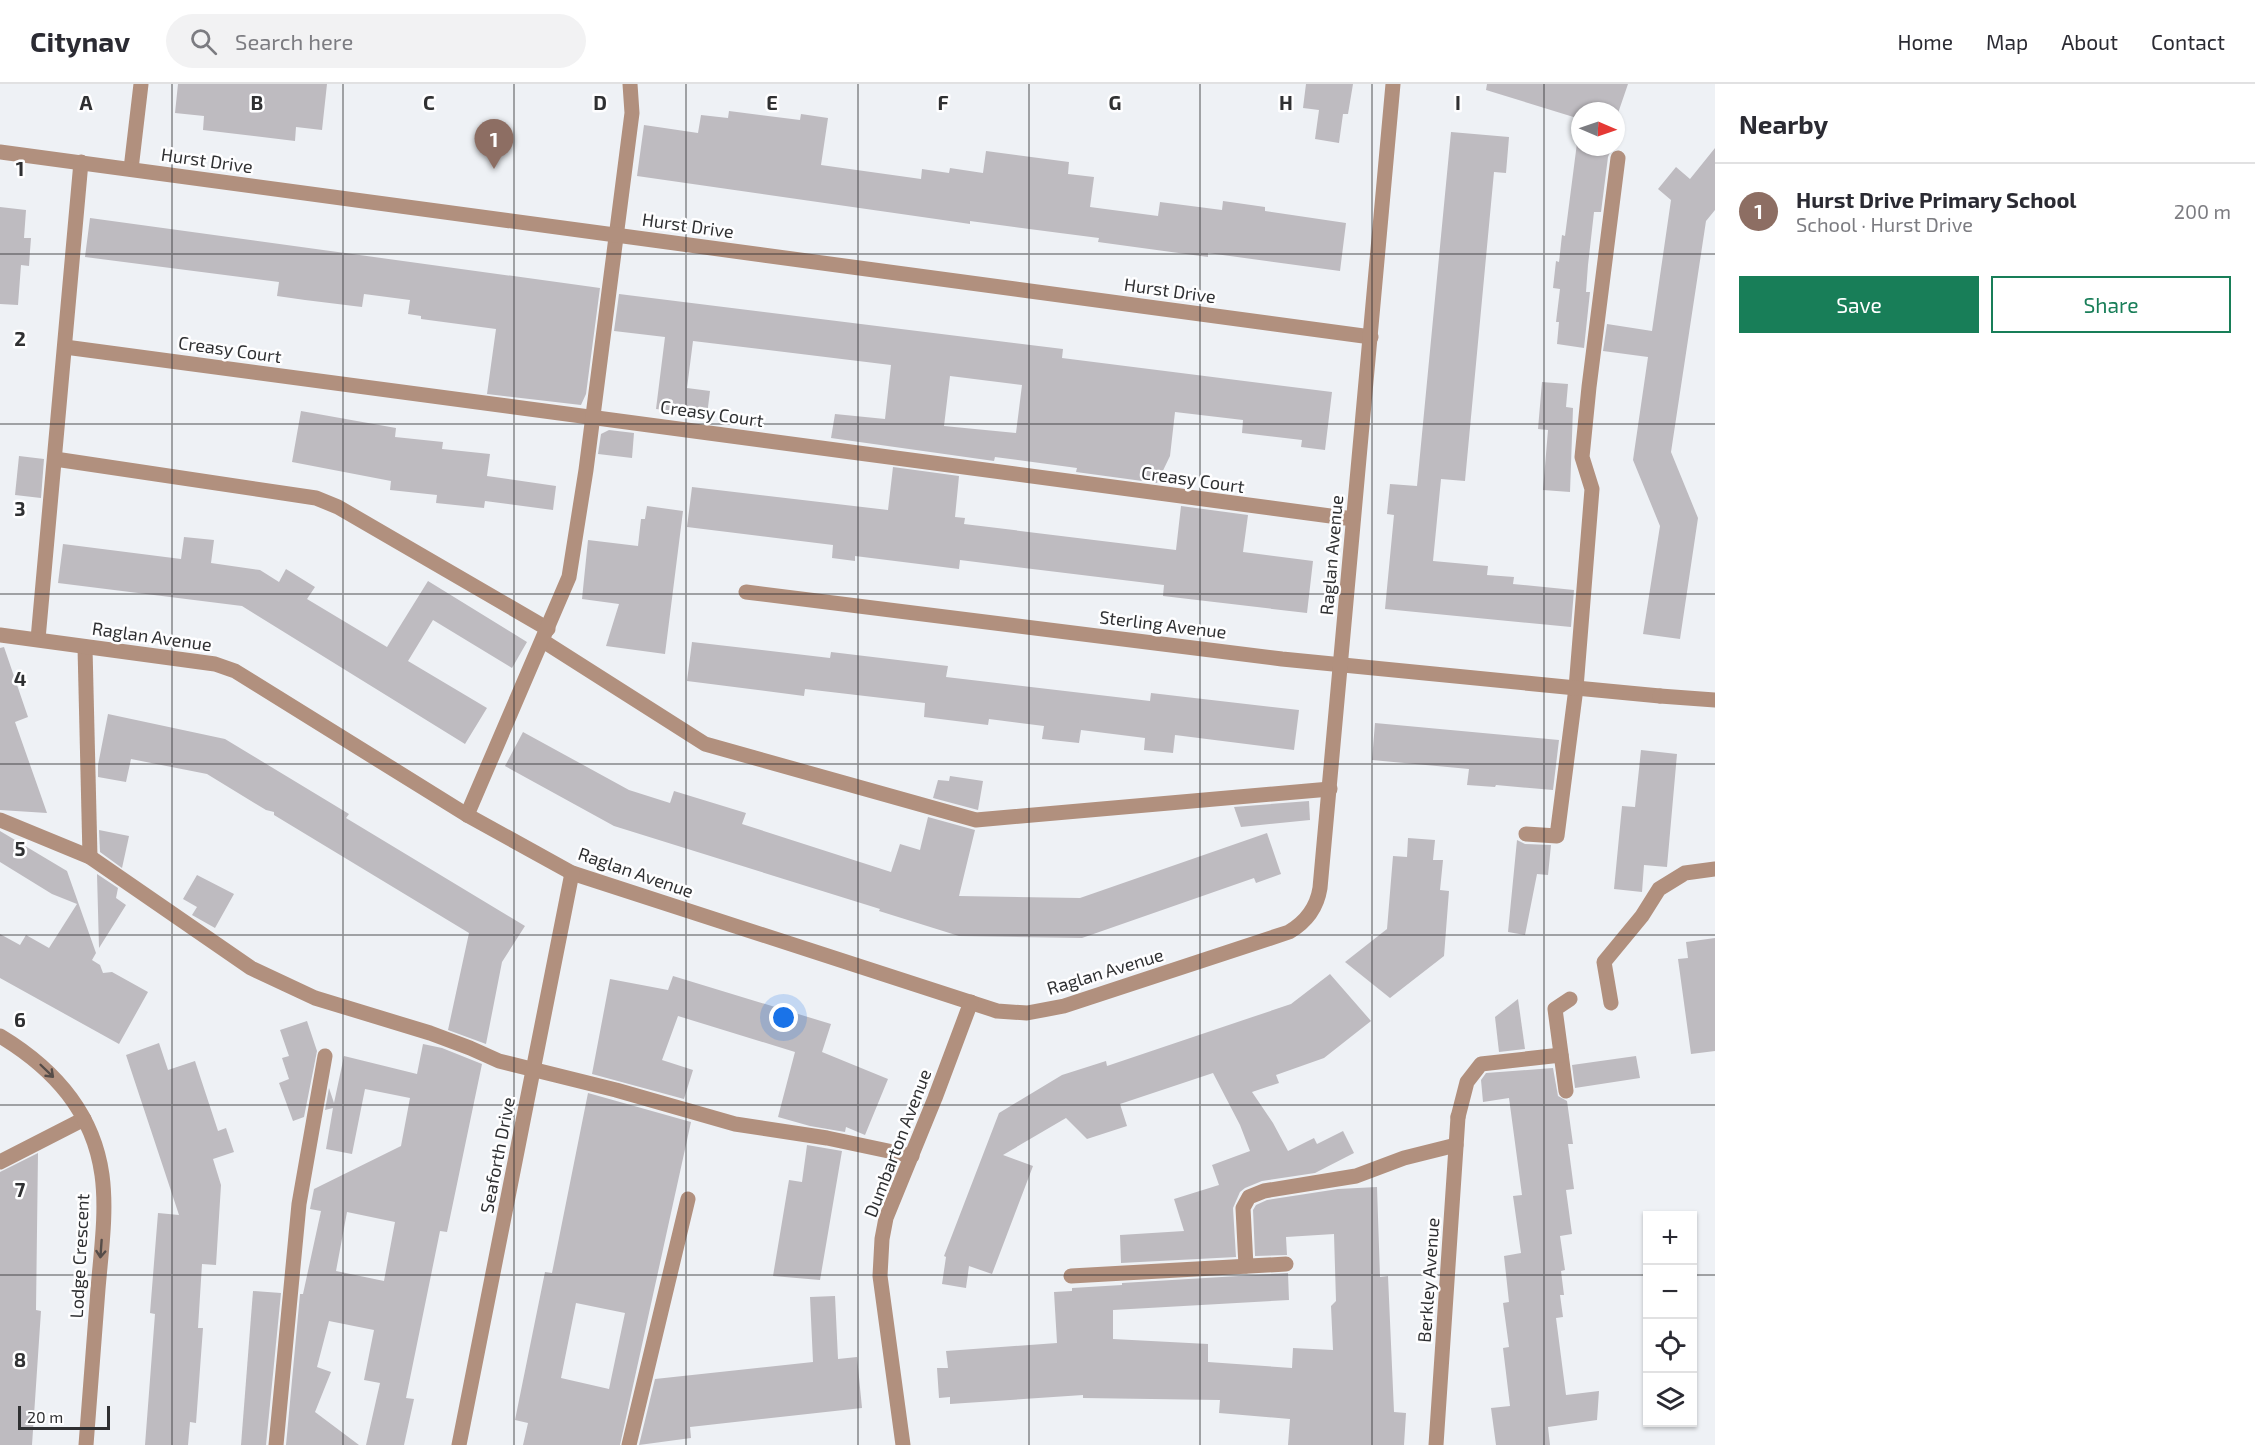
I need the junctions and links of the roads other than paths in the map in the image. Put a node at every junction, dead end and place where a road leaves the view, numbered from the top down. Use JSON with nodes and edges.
{"nodes":[{"id":1,"x":141,"y":84,"type":"edge"},
{"id":2,"x":630,"y":84,"type":"edge"},
{"id":3,"x":1393,"y":84,"type":"edge"},
{"id":4,"x":0,"y":152,"type":"edge"},
{"id":5,"x":1618,"y":158,"type":"dead end"},
{"id":6,"x":81,"y":162,"type":"junction"},
{"id":7,"x":131,"y":169,"type":"junction"},
{"id":8,"x":616,"y":235,"type":"junction"},
{"id":9,"x":1371,"y":337,"type":"junction"},
{"id":10,"x":65,"y":347,"type":"junction"},
{"id":11,"x":591,"y":416,"type":"junction"},
{"id":12,"x":55,"y":459,"type":"junction"},
{"id":13,"x":1353,"y":519,"type":"junction"},
{"id":14,"x":746,"y":592,"type":"dead end"},
{"id":15,"x":0,"y":635,"type":"edge"},
{"id":16,"x":546,"y":635,"type":"junction"},
{"id":17,"x":38,"y":639,"type":"junction"},
{"id":18,"x":85,"y":647,"type":"junction"},
{"id":19,"x":1341,"y":663,"type":"junction"},
{"id":20,"x":1576,"y":688,"type":"junction"},
{"id":21,"x":1715,"y":700,"type":"edge"},
{"id":22,"x":1330,"y":789,"type":"junction"},
{"id":23,"x":467,"y":814,"type":"junction"},
{"id":24,"x":0,"y":820,"type":"edge"},
{"id":25,"x":1526,"y":834,"type":"dead end"},
{"id":26,"x":90,"y":857,"type":"junction"},
{"id":27,"x":1715,"y":869,"type":"edge"},
{"id":28,"x":572,"y":873,"type":"junction"},
{"id":29,"x":1570,"y":999,"type":"dead end"},
{"id":30,"x":971,"y":1002,"type":"junction"},
{"id":31,"x":1611,"y":1003,"type":"dead end"},
{"id":32,"x":0,"y":1036,"type":"edge"},
{"id":33,"x":1561,"y":1055,"type":"junction"},
{"id":34,"x":325,"y":1056,"type":"dead end"},
{"id":35,"x":533,"y":1071,"type":"junction"},
{"id":36,"x":1566,"y":1091,"type":"dead end"},
{"id":37,"x":84,"y":1119,"type":"junction"},
{"id":38,"x":1456,"y":1145,"type":"junction"},
{"id":39,"x":912,"y":1156,"type":"junction"},
{"id":40,"x":0,"y":1162,"type":"edge"},
{"id":41,"x":688,"y":1199,"type":"dead end"},
{"id":42,"x":1286,"y":1264,"type":"dead end"},
{"id":43,"x":1246,"y":1266,"type":"junction"},
{"id":44,"x":1071,"y":1276,"type":"dead end"},
{"id":45,"x":86,"y":1445,"type":"edge"},
{"id":46,"x":276,"y":1445,"type":"edge"},
{"id":47,"x":459,"y":1445,"type":"edge"},
{"id":48,"x":628,"y":1445,"type":"edge"},
{"id":49,"x":903,"y":1445,"type":"edge"},
{"id":50,"x":1436,"y":1445,"type":"edge"}],
"edges":[{"from":1,"to":7,"type":"street"},
{"from":2,"to":8,"type":"street"},
{"from":3,"to":9,"type":"street","name":"Raglan Avenue"},
{"from":4,"to":6,"type":"street","name":"Hurst Drive"},
{"from":5,"to":20,"type":"street"},
{"from":6,"to":7,"type":"street","name":"Hurst Drive"},
{"from":6,"to":10,"type":"street"},
{"from":7,"to":8,"type":"street","name":"Hurst Drive"},
{"from":8,"to":9,"type":"street","name":"Hurst Drive"},
{"from":8,"to":11,"type":"street"},
{"from":9,"to":13,"type":"street","name":"Raglan Avenue"},
{"from":10,"to":11,"type":"street","name":"Creasy Court"},
{"from":10,"to":12,"type":"street"},
{"from":11,"to":13,"type":"street","name":"Creasy Court"},
{"from":11,"to":16,"type":"street"},
{"from":12,"to":16,"type":"street"},
{"from":12,"to":17,"type":"street"},
{"from":13,"to":19,"type":"street","name":"Raglan Avenue"},
{"from":14,"to":19,"type":"street","name":"Sterling Avenue"},
{"from":15,"to":17,"type":"street","name":"Raglan Avenue"},
{"from":16,"to":22,"type":"street"},
{"from":16,"to":23,"type":"street"},
{"from":17,"to":18,"type":"street","name":"Raglan Avenue"},
{"from":18,"to":23,"type":"street","name":"Raglan Avenue"},
{"from":18,"to":26,"type":"street"},
{"from":19,"to":20,"type":"street","name":"Sterling Avenue"},
{"from":19,"to":22,"type":"street","name":"Raglan Avenue"},
{"from":20,"to":21,"type":"street","name":"Sterling Avenue"},
{"from":20,"to":25,"type":"street"},
{"from":22,"to":30,"type":"street","name":"Raglan Avenue"},
{"from":23,"to":28,"type":"street","name":"Raglan Avenue"},
{"from":24,"to":26,"type":"street"},
{"from":26,"to":35,"type":"street"},
{"from":27,"to":31,"type":"street"},
{"from":28,"to":30,"type":"street","name":"Raglan Avenue"},
{"from":28,"to":35,"type":"street","name":"Seaforth Drive"},
{"from":29,"to":33,"type":"street"},
{"from":30,"to":39,"type":"street","name":"Dumbarton Avenue"},
{"from":32,"to":37,"type":"street","name":"Lodge Crescent","one_way":true},
{"from":33,"to":36,"type":"street"},
{"from":33,"to":38,"type":"street","name":"Berkley Avenue"},
{"from":34,"to":46,"type":"street"},
{"from":35,"to":39,"type":"street"},
{"from":35,"to":47,"type":"street","name":"Seaforth Drive"},
{"from":37,"to":40,"type":"street"},
{"from":37,"to":45,"type":"street","name":"Lodge Crescent","one_way":true},
{"from":38,"to":43,"type":"street"},
{"from":38,"to":50,"type":"street","name":"Berkley Avenue"},
{"from":39,"to":49,"type":"street","name":"Dumbarton Avenue"},
{"from":41,"to":48,"type":"street"},
{"from":42,"to":43,"type":"street"},
{"from":43,"to":44,"type":"street"}]}
